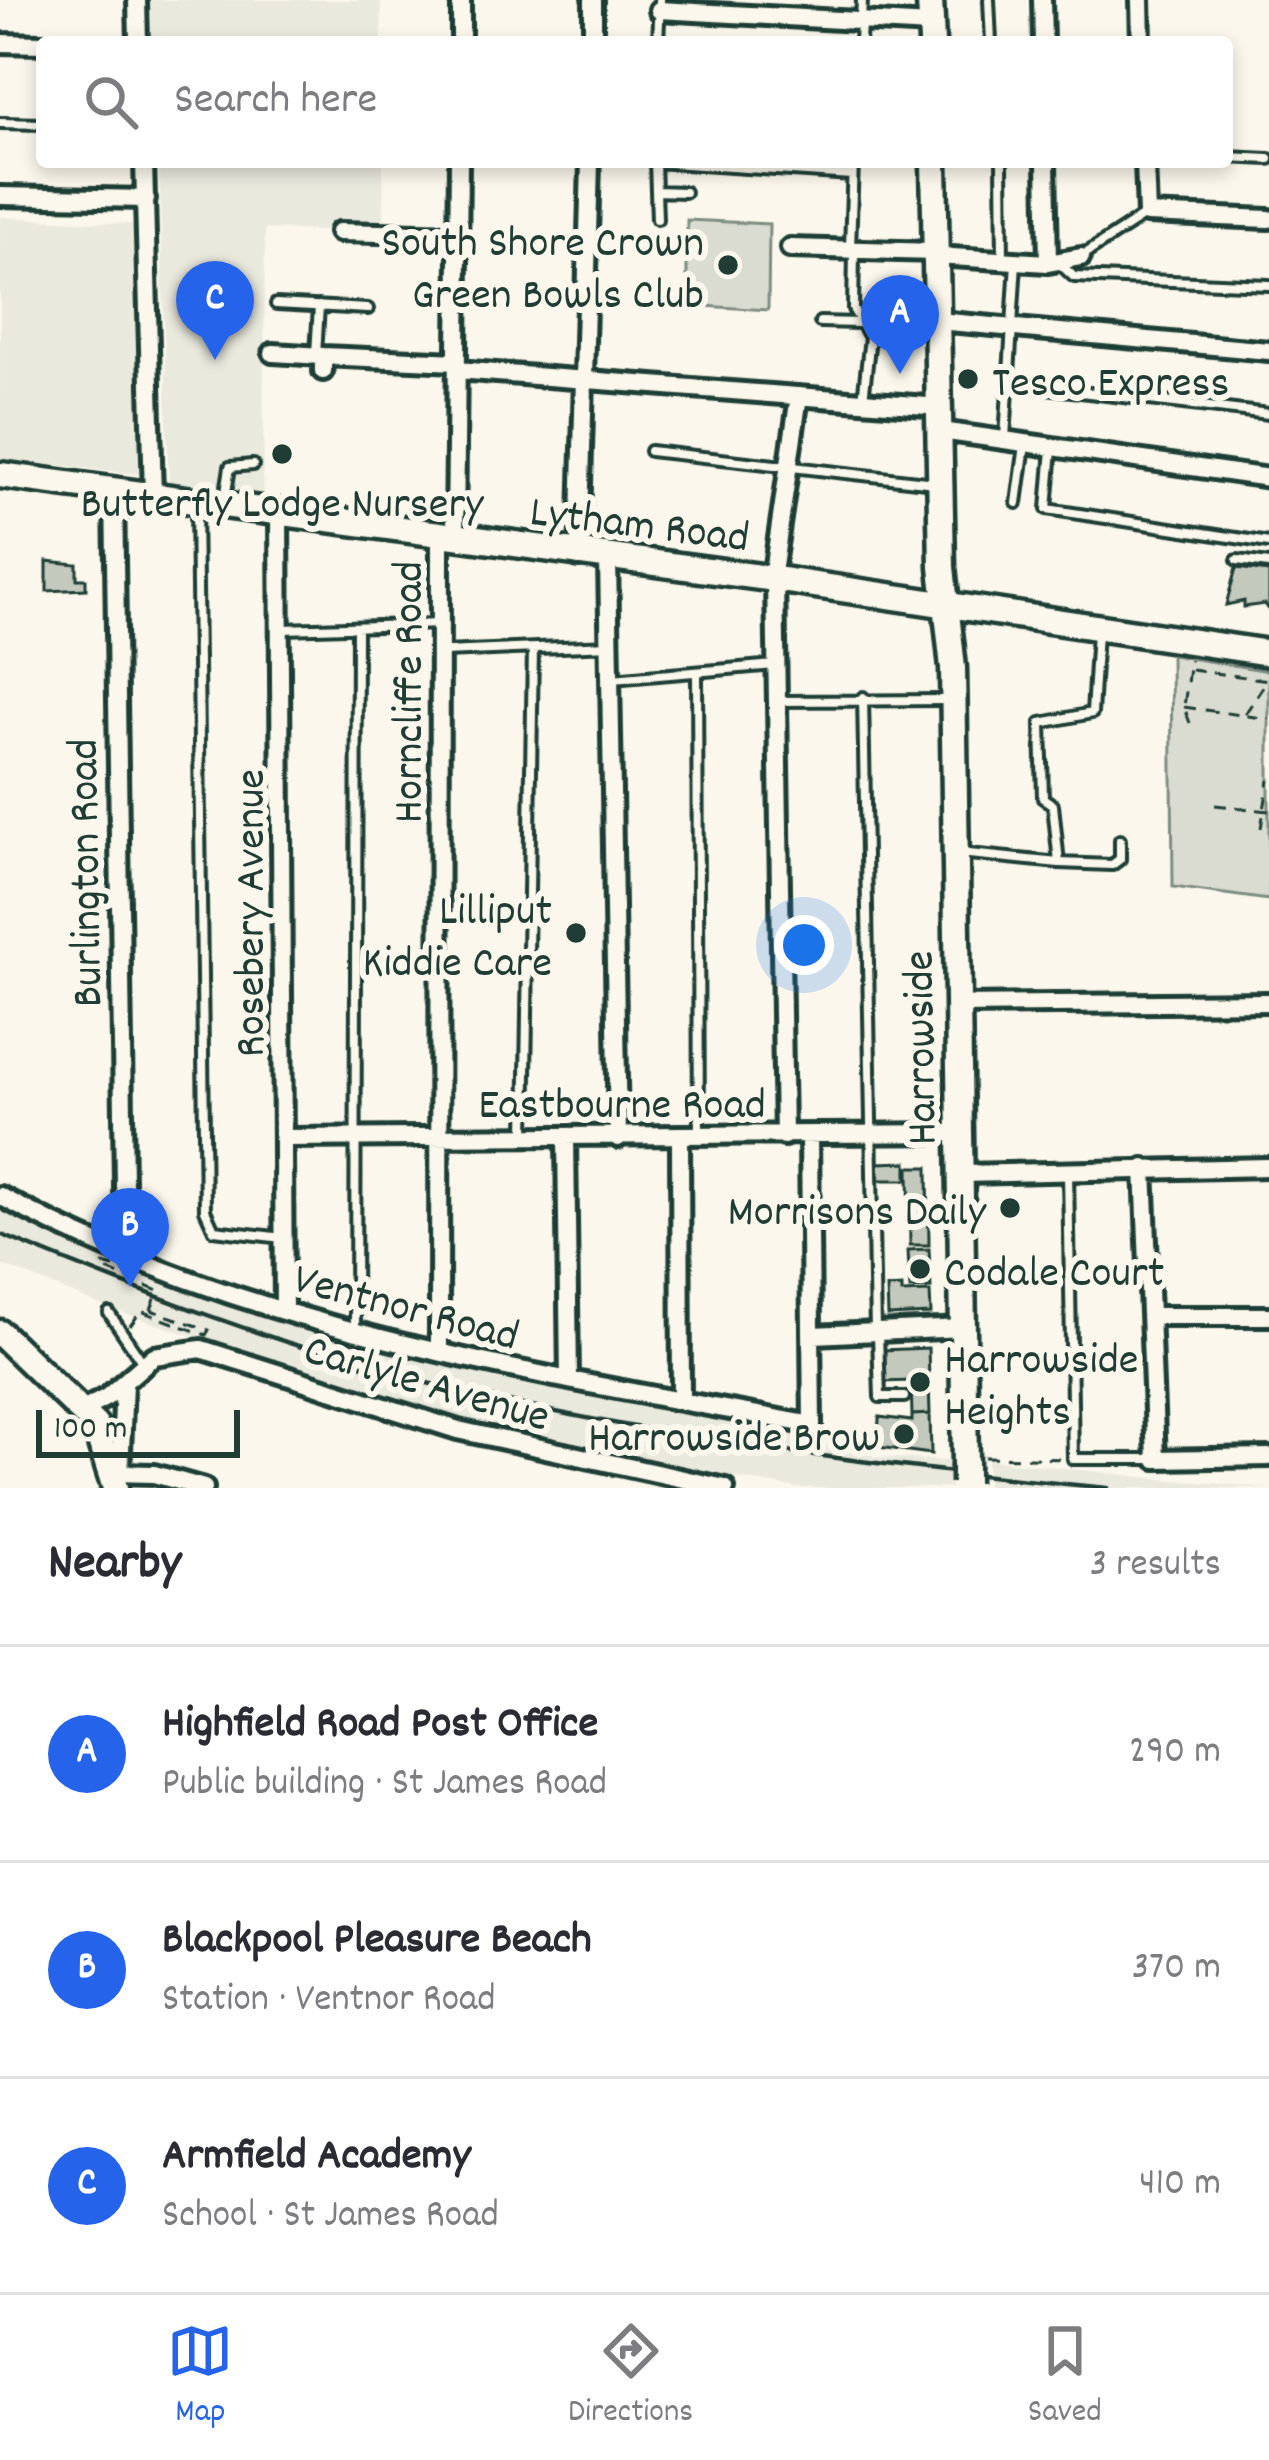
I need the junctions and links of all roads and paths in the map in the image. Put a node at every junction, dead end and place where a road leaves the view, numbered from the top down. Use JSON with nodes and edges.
{"nodes":[{"id":1,"x":137,"y":0,"type":"edge"},
{"id":2,"x":461,"y":0,"type":"edge"},
{"id":3,"x":593,"y":0,"type":"edge"},
{"id":4,"x":848,"y":0,"type":"edge"},
{"id":5,"x":862,"y":0,"type":"edge"},
{"id":6,"x":989,"y":0,"type":"edge"},
{"id":7,"x":1042,"y":0,"type":"edge"},
{"id":8,"x":1140,"y":0,"type":"edge"},
{"id":9,"x":660,"y":5,"type":"edge"},
{"id":10,"x":855,"y":21,"type":"junction"},
{"id":11,"x":931,"y":22,"type":"edge"},
{"id":12,"x":138,"y":36,"type":"edge"},
{"id":13,"x":461,"y":36,"type":"edge"},
{"id":14,"x":592,"y":36,"type":"edge"},
{"id":15,"x":658,"y":36,"type":"edge"},
{"id":16,"x":859,"y":36,"type":"edge"},
{"id":17,"x":991,"y":36,"type":"edge"},
{"id":18,"x":1043,"y":36,"type":"edge"},
{"id":19,"x":1142,"y":36,"type":"edge"},
{"id":20,"x":0,"y":44,"type":"edge"},
{"id":21,"x":36,"y":44,"type":"edge"},
{"id":22,"x":0,"y":123,"type":"edge"},
{"id":23,"x":36,"y":124,"type":"edge"},
{"id":24,"x":1233,"y":158,"type":"edge"},
{"id":25,"x":1269,"y":159,"type":"edge"},
{"id":26,"x":144,"y":168,"type":"edge"},
{"id":27,"x":460,"y":168,"type":"edge"},
{"id":28,"x":590,"y":168,"type":"edge"},
{"id":29,"x":655,"y":168,"type":"edge"},
{"id":30,"x":746,"y":168,"type":"edge"},
{"id":31,"x":853,"y":168,"type":"edge"},
{"id":32,"x":934,"y":168,"type":"edge"},
{"id":33,"x":1002,"y":168,"type":"edge"},
{"id":34,"x":1046,"y":168,"type":"edge"},
{"id":35,"x":1145,"y":168,"type":"edge"},
{"id":36,"x":852,"y":175,"type":"junction"},
{"id":37,"x":656,"y":191,"type":"junction"},
{"id":38,"x":685,"y":192,"type":"dead end"},
{"id":39,"x":0,"y":196,"type":"edge"},
{"id":40,"x":146,"y":199,"type":"junction"},
{"id":41,"x":1147,"y":214,"type":"junction"},
{"id":42,"x":657,"y":219,"type":"dead end"},
{"id":43,"x":1269,"y":219,"type":"edge"},
{"id":44,"x":339,"y":232,"type":"dead end"},
{"id":45,"x":459,"y":235,"type":"junction"},
{"id":46,"x":790,"y":248,"type":"dead end"},
{"id":47,"x":852,"y":250,"type":"junction"},
{"id":48,"x":936,"y":254,"type":"junction"},
{"id":49,"x":1081,"y":257,"type":"joint"},
{"id":50,"x":1010,"y":261,"type":"junction"},
{"id":51,"x":1053,"y":262,"type":"junction"},
{"id":52,"x":1269,"y":285,"type":"edge"},
{"id":53,"x":276,"y":304,"type":"dead end"},
{"id":54,"x":319,"y":307,"type":"junction"},
{"id":55,"x":368,"y":309,"type":"dead end"},
{"id":56,"x":938,"y":321,"type":"junction"},
{"id":57,"x":820,"y":322,"type":"dead end"},
{"id":58,"x":861,"y":323,"type":"junction"},
{"id":59,"x":1012,"y":328,"type":"junction"},
{"id":60,"x":1269,"y":351,"type":"edge"},
{"id":61,"x":273,"y":353,"type":"dead end"},
{"id":62,"x":321,"y":361,"type":"junction"},
{"id":63,"x":457,"y":366,"type":"junction"},
{"id":64,"x":585,"y":380,"type":"junction"},
{"id":65,"x":1012,"y":384,"type":"junction"},
{"id":66,"x":799,"y":396,"type":"junction"},
{"id":67,"x":863,"y":401,"type":"junction"},
{"id":68,"x":1269,"y":414,"type":"edge"},
{"id":69,"x":940,"y":419,"type":"junction"},
{"id":70,"x":1005,"y":440,"type":"junction"},
{"id":71,"x":1025,"y":443,"type":"junction"},
{"id":72,"x":1052,"y":447,"type":"junction"},
{"id":73,"x":650,"y":451,"type":"dead end"},
{"id":74,"x":253,"y":466,"type":"dead end"},
{"id":75,"x":788,"y":466,"type":"junction"},
{"id":76,"x":0,"y":476,"type":"edge"},
{"id":77,"x":1269,"y":478,"type":"edge"},
{"id":78,"x":942,"y":484,"type":"junction"},
{"id":79,"x":114,"y":491,"type":"junction"},
{"id":80,"x":153,"y":497,"type":"junction"},
{"id":81,"x":196,"y":502,"type":"junction"},
{"id":82,"x":1017,"y":502,"type":"dead end"},
{"id":83,"x":224,"y":506,"type":"junction"},
{"id":84,"x":279,"y":514,"type":"junction"},
{"id":85,"x":448,"y":538,"type":"junction"},
{"id":86,"x":1269,"y":544,"type":"edge"},
{"id":87,"x":580,"y":557,"type":"junction"},
{"id":88,"x":608,"y":560,"type":"junction"},
{"id":89,"x":1237,"y":560,"type":"dead end"},
{"id":90,"x":1269,"y":564,"type":"edge"},
{"id":91,"x":773,"y":579,"type":"junction"},
{"id":92,"x":946,"y":608,"type":"junction"},
{"id":93,"x":443,"y":623,"type":"junction"},
{"id":94,"x":357,"y":627,"type":"junction"},
{"id":95,"x":282,"y":629,"type":"junction"},
{"id":96,"x":1097,"y":630,"type":"junction"},
{"id":97,"x":1192,"y":642,"type":"junction"},
{"id":98,"x":611,"y":645,"type":"junction"},
{"id":99,"x":533,"y":649,"type":"junction"},
{"id":100,"x":443,"y":652,"type":"junction"},
{"id":101,"x":1269,"y":653,"type":"edge"},
{"id":102,"x":775,"y":665,"type":"junction"},
{"id":103,"x":1189,"y":670,"type":"junction"},
{"id":104,"x":697,"y":672,"type":"junction"},
{"id":105,"x":610,"y":679,"type":"junction"},
{"id":106,"x":1268,"y":680,"type":"edge"},
{"id":107,"x":862,"y":698,"type":"junction"},
{"id":108,"x":953,"y":700,"type":"junction"},
{"id":109,"x":776,"y":701,"type":"junction"},
{"id":110,"x":1184,"y":707,"type":"junction"},
{"id":111,"x":1244,"y":715,"type":"junction"},
{"id":112,"x":1260,"y":718,"type":"junction"},
{"id":113,"x":1269,"y":719,"type":"edge"},
{"id":114,"x":1190,"y":723,"type":"dead end"},
{"id":115,"x":1258,"y":731,"type":"dead end"},
{"id":116,"x":1269,"y":780,"type":"edge"},
{"id":117,"x":1215,"y":805,"type":"dead end"},
{"id":118,"x":1267,"y":811,"type":"edge"},
{"id":119,"x":1261,"y":828,"type":"dead end"},
{"id":120,"x":1120,"y":840,"type":"dead end"},
{"id":121,"x":956,"y":852,"type":"junction"},
{"id":122,"x":1058,"y":863,"type":"junction"},
{"id":123,"x":1269,"y":1002,"type":"edge"},
{"id":124,"x":958,"y":1006,"type":"junction"},
{"id":125,"x":961,"y":1133,"type":"junction"},
{"id":126,"x":872,"y":1135,"type":"junction"},
{"id":127,"x":690,"y":1136,"type":"junction"},
{"id":128,"x":784,"y":1136,"type":"junction"},
{"id":129,"x":809,"y":1136,"type":"junction"},
{"id":130,"x":284,"y":1138,"type":"junction"},
{"id":131,"x":358,"y":1138,"type":"junction"},
{"id":132,"x":441,"y":1138,"type":"junction"},
{"id":133,"x":525,"y":1138,"type":"junction"},
{"id":134,"x":566,"y":1138,"type":"junction"},
{"id":135,"x":618,"y":1138,"type":"junction"},
{"id":136,"x":1144,"y":1168,"type":"junction"},
{"id":137,"x":1269,"y":1168,"type":"edge"},
{"id":138,"x":1067,"y":1171,"type":"junction"},
{"id":139,"x":961,"y":1174,"type":"junction"},
{"id":140,"x":0,"y":1196,"type":"edge"},
{"id":141,"x":285,"y":1238,"type":"junction"},
{"id":142,"x":125,"y":1253,"type":"junction"},
{"id":143,"x":160,"y":1283,"type":"dead end"},
{"id":144,"x":284,"y":1310,"type":"junction"},
{"id":145,"x":109,"y":1313,"type":"dead end"},
{"id":146,"x":1150,"y":1316,"type":"junction"},
{"id":147,"x":1269,"y":1316,"type":"edge"},
{"id":148,"x":355,"y":1328,"type":"junction"},
{"id":149,"x":963,"y":1328,"type":"junction"},
{"id":150,"x":123,"y":1331,"type":"junction"},
{"id":151,"x":877,"y":1332,"type":"junction"},
{"id":152,"x":0,"y":1333,"type":"edge"},
{"id":153,"x":813,"y":1335,"type":"junction"},
{"id":154,"x":439,"y":1352,"type":"junction"},
{"id":155,"x":143,"y":1363,"type":"junction"},
{"id":156,"x":569,"y":1380,"type":"junction"},
{"id":157,"x":124,"y":1384,"type":"junction"},
{"id":158,"x":904,"y":1396,"type":"dead end"},
{"id":159,"x":681,"y":1401,"type":"junction"},
{"id":160,"x":83,"y":1410,"type":"junction"},
{"id":161,"x":971,"y":1457,"type":"junction"},
{"id":162,"x":1269,"y":1457,"type":"edge"},
{"id":163,"x":1072,"y":1459,"type":"junction"},
{"id":164,"x":1156,"y":1459,"type":"junction"},
{"id":165,"x":614,"y":1468,"type":"junction"},
{"id":166,"x":116,"y":1477,"type":"edge"},
{"id":167,"x":203,"y":1488,"type":"edge"},
{"id":168,"x":608,"y":1488,"type":"edge"},
{"id":169,"x":725,"y":1488,"type":"edge"},
{"id":170,"x":965,"y":1488,"type":"edge"}],
"edges":[{"from":1,"to":12,"type":"street"},
{"from":2,"to":13,"type":"street"},
{"from":3,"to":14,"type":"street"},
{"from":4,"to":10,"type":"street"},
{"from":5,"to":10,"type":"lane"},
{"from":6,"to":17,"type":"lane"},
{"from":7,"to":18,"type":"street"},
{"from":8,"to":19,"type":"street"},
{"from":9,"to":10,"type":"street"},
{"from":9,"to":15,"type":"lane"},
{"from":10,"to":11,"type":"street"},
{"from":10,"to":16,"type":"lane"},
{"from":20,"to":21,"type":"street"},
{"from":22,"to":23,"type":"lane"},
{"from":24,"to":25,"type":"lane"},
{"from":26,"to":40,"type":"street"},
{"from":27,"to":45,"type":"street","name":"Horncliffe Road"},
{"from":28,"to":64,"type":"street"},
{"from":29,"to":37,"type":"lane"},
{"from":30,"to":36,"type":"lane"},
{"from":31,"to":36,"type":"lane"},
{"from":32,"to":48,"type":"street","name":"Harrowside"},
{"from":33,"to":50,"type":"lane"},
{"from":34,"to":51,"type":"street"},
{"from":35,"to":41,"type":"street"},
{"from":36,"to":47,"type":"lane"},
{"from":37,"to":38,"type":"lane"},
{"from":37,"to":42,"type":"lane"},
{"from":39,"to":40,"type":"street"},
{"from":40,"to":80,"type":"street"},
{"from":41,"to":43,"type":"street"},
{"from":41,"to":49,"type":"lane"},
{"from":44,"to":45,"type":"street"},
{"from":45,"to":63,"type":"street","name":"Horncliffe Road"},
{"from":46,"to":47,"type":"street"},
{"from":47,"to":48,"type":"street"},
{"from":47,"to":58,"type":"lane"},
{"from":48,"to":50,"type":"street"},
{"from":48,"to":56,"type":"street","name":"Harrowside"},
{"from":49,"to":51,"type":"street"},
{"from":50,"to":51,"type":"street"},
{"from":50,"to":59,"type":"lane"},
{"from":51,"to":52,"type":"lane"},
{"from":53,"to":54,"type":"lane"},
{"from":54,"to":55,"type":"lane"},
{"from":54,"to":62,"type":"lane"},
{"from":56,"to":59,"type":"street"},
{"from":56,"to":69,"type":"street","name":"Harrowside"},
{"from":57,"to":58,"type":"lane"},
{"from":58,"to":67,"type":"lane"},
{"from":59,"to":60,"type":"street"},
{"from":59,"to":65,"type":"lane"},
{"from":61,"to":62,"type":"street"},
{"from":62,"to":63,"type":"street"},
{"from":63,"to":64,"type":"street"},
{"from":63,"to":85,"type":"street","name":"Horncliffe Road"},
{"from":64,"to":66,"type":"street"},
{"from":64,"to":87,"type":"street"},
{"from":65,"to":68,"type":"lane"},
{"from":65,"to":70,"type":"lane"},
{"from":66,"to":67,"type":"street"},
{"from":66,"to":75,"type":"street"},
{"from":67,"to":69,"type":"street"},
{"from":69,"to":70,"type":"street"},
{"from":69,"to":78,"type":"street","name":"Harrowside"},
{"from":70,"to":71,"type":"street"},
{"from":71,"to":72,"type":"street"},
{"from":71,"to":82,"type":"lane"},
{"from":72,"to":77,"type":"street"},
{"from":72,"to":86,"type":"lane"},
{"from":73,"to":75,"type":"lane"},
{"from":74,"to":83,"type":"lane"},
{"from":75,"to":78,"type":"lane"},
{"from":75,"to":91,"type":"street"},
{"from":76,"to":79,"type":"street","name":"Lytham Road"},
{"from":78,"to":92,"type":"street","name":"Harrowside"},
{"from":79,"to":80,"type":"street","name":"Lytham Road"},
{"from":79,"to":142,"type":"street","name":"Burlington Road"},
{"from":80,"to":81,"type":"street","name":"Lytham Road"},
{"from":81,"to":83,"type":"street","name":"Lytham Road"},
{"from":81,"to":141,"type":"lane"},
{"from":83,"to":84,"type":"street","name":"Lytham Road"},
{"from":84,"to":85,"type":"street","name":"Lytham Road"},
{"from":84,"to":95,"type":"street","name":"Rosebery Avenue"},
{"from":85,"to":87,"type":"street","name":"Lytham Road"},
{"from":85,"to":93,"type":"street","name":"Horncliffe Road"},
{"from":87,"to":88,"type":"street","name":"Lytham Road"},
{"from":88,"to":91,"type":"street","name":"Lytham Road"},
{"from":88,"to":98,"type":"street"},
{"from":89,"to":90,"type":"lane"},
{"from":91,"to":92,"type":"street","name":"Lytham Road"},
{"from":91,"to":102,"type":"street"},
{"from":92,"to":96,"type":"street","name":"Lytham Road"},
{"from":92,"to":108,"type":"street","name":"Harrowside"},
{"from":93,"to":94,"type":"lane"},
{"from":93,"to":100,"type":"street","name":"Horncliffe Road"},
{"from":94,"to":95,"type":"lane"},
{"from":94,"to":131,"type":"lane"},
{"from":95,"to":130,"type":"street","name":"Rosebery Avenue"},
{"from":96,"to":97,"type":"street","name":"Lytham Road"},
{"from":96,"to":122,"type":"lane"},
{"from":97,"to":101,"type":"street","name":"Lytham Road"},
{"from":97,"to":103,"type":"path"},
{"from":98,"to":99,"type":"lane"},
{"from":98,"to":105,"type":"street"},
{"from":99,"to":100,"type":"lane"},
{"from":99,"to":133,"type":"lane"},
{"from":100,"to":132,"type":"street","name":"Horncliffe Road"},
{"from":102,"to":104,"type":"lane"},
{"from":102,"to":109,"type":"street"},
{"from":103,"to":106,"type":"path"},
{"from":103,"to":110,"type":"path"},
{"from":104,"to":105,"type":"lane"},
{"from":104,"to":127,"type":"lane"},
{"from":105,"to":135,"type":"street"},
{"from":106,"to":111,"type":"path"},
{"from":107,"to":108,"type":"lane"},
{"from":107,"to":109,"type":"lane"},
{"from":107,"to":126,"type":"lane"},
{"from":108,"to":121,"type":"street","name":"Harrowside"},
{"from":109,"to":128,"type":"street"},
{"from":110,"to":111,"type":"path"},
{"from":110,"to":114,"type":"path"},
{"from":111,"to":112,"type":"path"},
{"from":112,"to":113,"type":"path"},
{"from":112,"to":115,"type":"path"},
{"from":116,"to":118,"type":"path"},
{"from":117,"to":118,"type":"path"},
{"from":118,"to":119,"type":"path"},
{"from":120,"to":122,"type":"lane"},
{"from":121,"to":122,"type":"lane"},
{"from":121,"to":124,"type":"street","name":"Harrowside"},
{"from":123,"to":124,"type":"street"},
{"from":124,"to":125,"type":"street","name":"Harrowside"},
{"from":125,"to":126,"type":"street","name":"Eastbourne Road"},
{"from":125,"to":139,"type":"street","name":"Harrowside"},
{"from":126,"to":129,"type":"street","name":"Eastbourne Road"},
{"from":126,"to":151,"type":"lane"},
{"from":127,"to":128,"type":"street","name":"Eastbourne Road"},
{"from":127,"to":135,"type":"street","name":"Eastbourne Road"},
{"from":127,"to":159,"type":"street"},
{"from":128,"to":129,"type":"street","name":"Eastbourne Road"},
{"from":129,"to":153,"type":"street"},
{"from":130,"to":131,"type":"street","name":"Eastbourne Road"},
{"from":130,"to":141,"type":"street","name":"Rosebery Avenue"},
{"from":131,"to":132,"type":"street","name":"Eastbourne Road"},
{"from":131,"to":148,"type":"lane"},
{"from":132,"to":133,"type":"street","name":"Eastbourne Road"},
{"from":132,"to":154,"type":"street","name":"Horncliffe Road"},
{"from":133,"to":134,"type":"street","name":"Eastbourne Road"},
{"from":134,"to":135,"type":"street","name":"Eastbourne Road"},
{"from":134,"to":156,"type":"street"},
{"from":136,"to":137,"type":"street"},
{"from":136,"to":138,"type":"street"},
{"from":136,"to":146,"type":"street"},
{"from":138,"to":139,"type":"street"},
{"from":138,"to":163,"type":"lane"},
{"from":139,"to":149,"type":"street","name":"Harrowside"},
{"from":140,"to":142,"type":"street","name":"Ventnor Road"},
{"from":141,"to":144,"type":"street","name":"Rosebery Avenue"},
{"from":142,"to":144,"type":"street","name":"Ventnor Road"},
{"from":143,"to":150,"type":"path","bridge":true},
{"from":144,"to":148,"type":"street","name":"Ventnor Road"},
{"from":145,"to":150,"type":"lane"},
{"from":146,"to":147,"type":"street"},
{"from":146,"to":164,"type":"street"},
{"from":148,"to":154,"type":"street","name":"Ventnor Road"},
{"from":149,"to":151,"type":"street"},
{"from":149,"to":161,"type":"street","name":"Harrowside"},
{"from":150,"to":155,"type":"lane"},
{"from":151,"to":153,"type":"street"},
{"from":151,"to":158,"type":"lane"},
{"from":152,"to":160,"type":"street"},
{"from":153,"to":159,"type":"street","name":"Ventnor Road"},
{"from":154,"to":156,"type":"street","name":"Ventnor Road"},
{"from":155,"to":157,"type":"street"},
{"from":155,"to":165,"type":"street","name":"Carlyle Avenue"},
{"from":156,"to":159,"type":"street","name":"Ventnor Road"},
{"from":157,"to":160,"type":"street"},
{"from":157,"to":166,"type":"street"},
{"from":160,"to":166,"type":"street"},
{"from":161,"to":163,"type":"path"},
{"from":161,"to":170,"type":"street","name":"Harrowside","bridge":true},
{"from":162,"to":164,"type":"street"},
{"from":163,"to":164,"type":"lane"},
{"from":165,"to":168,"type":"street"},
{"from":165,"to":169,"type":"street","name":"Carlyle Avenue"},
{"from":166,"to":167,"type":"street"}]}
